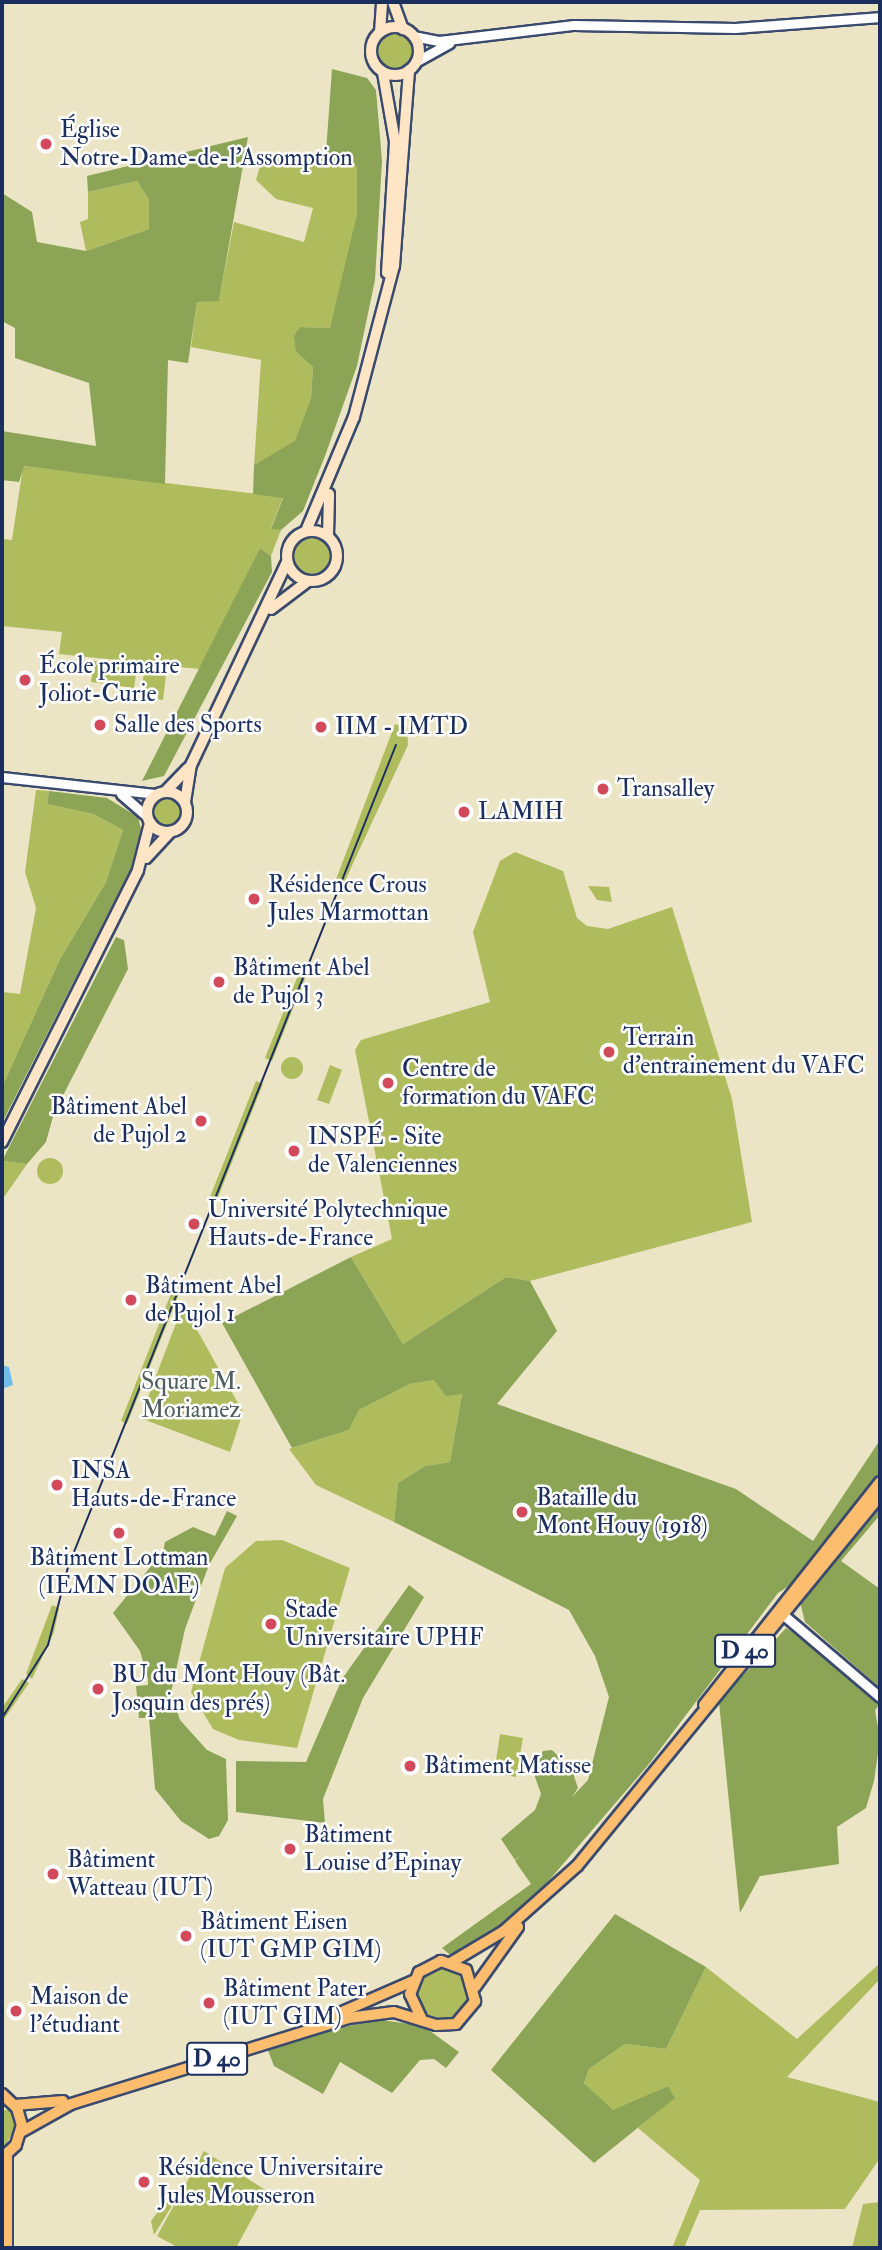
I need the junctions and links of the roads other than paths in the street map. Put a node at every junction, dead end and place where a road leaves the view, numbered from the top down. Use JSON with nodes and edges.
{"nodes":[{"id":1,"x":382,"y":2,"type":"edge"},
{"id":2,"x":393,"y":2,"type":"edge"},
{"id":3,"x":880,"y":18,"type":"edge"},
{"id":4,"x":403,"y":29,"type":"junction"},
{"id":5,"x":380,"y":32,"type":"junction"},
{"id":6,"x":413,"y":36,"type":"junction"},
{"id":7,"x":464,"y":38,"type":"junction"},
{"id":8,"x":417,"y":61,"type":"junction"},
{"id":9,"x":409,"y":71,"type":"junction"},
{"id":10,"x":383,"y":72,"type":"junction"},
{"id":11,"x":384,"y":309,"type":"junction"},
{"id":12,"x":333,"y":477,"type":"junction"},
{"id":13,"x":306,"y":531,"type":"junction"},
{"id":14,"x":328,"y":536,"type":"junction"},
{"id":15,"x":287,"y":562,"type":"junction"},
{"id":16,"x":308,"y":581,"type":"junction"},
{"id":17,"x":266,"y":615,"type":"junction"},
{"id":18,"x":191,"y":765,"type":"junction"},
{"id":19,"x":2,"y":777,"type":"edge"},
{"id":20,"x":113,"y":790,"type":"junction"},
{"id":21,"x":161,"y":793,"type":"junction"},
{"id":22,"x":184,"y":802,"type":"junction"},
{"id":23,"x":148,"y":820,"type":"junction"},
{"id":24,"x":170,"y":832,"type":"junction"},
{"id":25,"x":138,"y":870,"type":"junction"},
{"id":26,"x":2,"y":1142,"type":"edge"},
{"id":27,"x":880,"y":1482,"type":"edge"},
{"id":28,"x":880,"y":1496,"type":"edge"},
{"id":29,"x":781,"y":1612,"type":"junction"},
{"id":30,"x":880,"y":1697,"type":"edge"},
{"id":31,"x":549,"y":1894,"type":"junction"},
{"id":32,"x":452,"y":1962,"type":"junction"},
{"id":33,"x":413,"y":1981,"type":"junction"},
{"id":34,"x":475,"y":1987,"type":"junction"},
{"id":35,"x":421,"y":2018,"type":"junction"},
{"id":36,"x":2,"y":2094,"type":"edge"},
{"id":37,"x":15,"y":2105,"type":"junction"},
{"id":38,"x":21,"y":2132,"type":"junction"},
{"id":39,"x":4,"y":2157,"type":"edge"},
{"id":40,"x":7,"y":2248,"type":"edge"}],
"edges":[{"from":1,"to":5,"type":"main road"},
{"from":2,"to":4,"type":"main road"},
{"from":3,"to":7,"type":"street"},
{"from":4,"to":5,"type":"main road"},
{"from":4,"to":6,"type":"main road"},
{"from":5,"to":10,"type":"main road"},
{"from":6,"to":7,"type":"street"},
{"from":6,"to":8,"type":"main road"},
{"from":7,"to":8,"type":"street"},
{"from":8,"to":9,"type":"main road"},
{"from":9,"to":10,"type":"main road"},
{"from":9,"to":11,"type":"main road"},
{"from":10,"to":11,"type":"main road"},
{"from":11,"to":12,"type":"main road"},
{"from":12,"to":13,"type":"main road"},
{"from":12,"to":14,"type":"main road"},
{"from":13,"to":14,"type":"main road"},
{"from":13,"to":15,"type":"main road"},
{"from":14,"to":16,"type":"main road"},
{"from":15,"to":16,"type":"main road"},
{"from":15,"to":17,"type":"main road"},
{"from":16,"to":17,"type":"main road"},
{"from":17,"to":18,"type":"main road"},
{"from":18,"to":21,"type":"main road"},
{"from":18,"to":22,"type":"main road"},
{"from":19,"to":20,"type":"street"},
{"from":20,"to":21,"type":"street"},
{"from":20,"to":23,"type":"street"},
{"from":21,"to":22,"type":"main road"},
{"from":21,"to":23,"type":"main road"},
{"from":22,"to":24,"type":"main road"},
{"from":23,"to":24,"type":"main road"},
{"from":23,"to":25,"type":"main road"},
{"from":24,"to":25,"type":"main road"},
{"from":25,"to":26,"type":"main road"},
{"from":27,"to":29,"type":"main road","number":"D 40"},
{"from":28,"to":29,"type":"main road","number":"D 40"},
{"from":29,"to":30,"type":"street"},
{"from":29,"to":31,"type":"main road","number":"D 40"},
{"from":31,"to":32,"type":"main road","number":"D 40"},
{"from":31,"to":34,"type":"main road","number":"D 40"},
{"from":32,"to":33,"type":"main road"},
{"from":32,"to":34,"type":"main road"},
{"from":33,"to":35,"type":"main road"},
{"from":33,"to":37,"type":"main road","number":"D 40"},
{"from":34,"to":35,"type":"main road"},
{"from":35,"to":38,"type":"main road","number":"D 40"},
{"from":36,"to":37,"type":"main road"},
{"from":37,"to":38,"type":"main road"},
{"from":38,"to":39,"type":"main road"},
{"from":39,"to":40,"type":"main road"}]}
